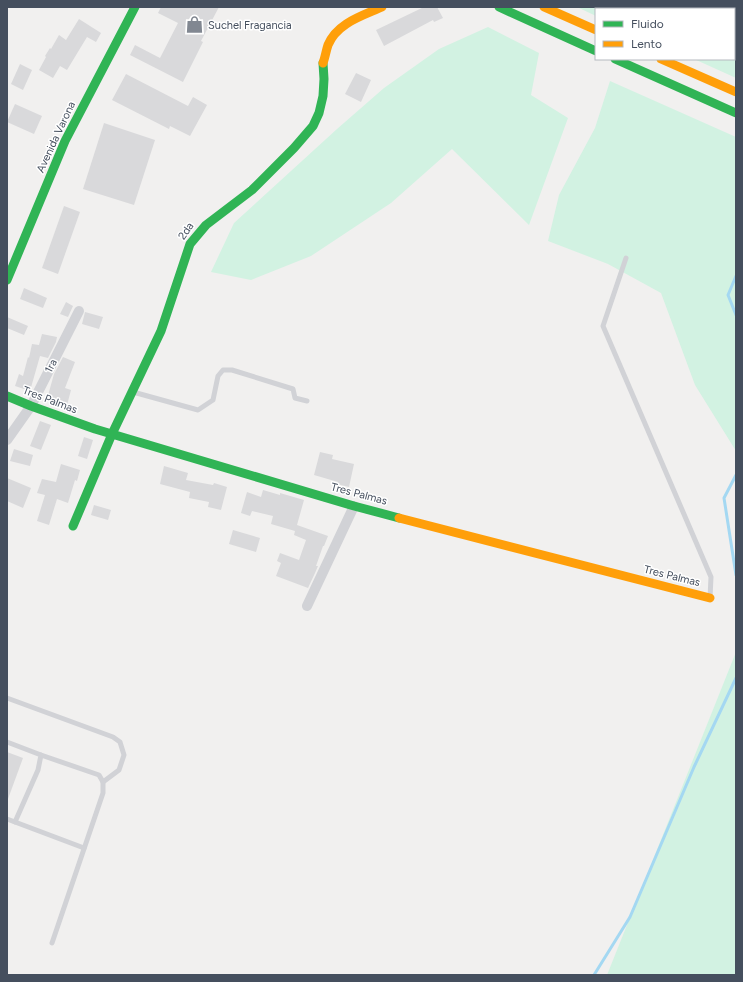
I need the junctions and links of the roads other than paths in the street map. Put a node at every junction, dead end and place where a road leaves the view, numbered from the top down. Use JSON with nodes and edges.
{"nodes":[{"id":1,"x":135,"y":7,"type":"edge"},
{"id":2,"x":382,"y":7,"type":"edge"},
{"id":3,"x":499,"y":7,"type":"edge"},
{"id":4,"x":544,"y":7,"type":"edge"},
{"id":5,"x":595,"y":30,"type":"edge"},
{"id":6,"x":595,"y":51,"type":"edge"},
{"id":7,"x":617,"y":60,"type":"edge"},
{"id":8,"x":663,"y":60,"type":"edge"},
{"id":9,"x":736,"y":92,"type":"edge"},
{"id":10,"x":736,"y":113,"type":"edge"},
{"id":11,"x":626,"y":258,"type":"dead end"},
{"id":12,"x":7,"y":280,"type":"edge"},
{"id":13,"x":79,"y":311,"type":"dead end"},
{"id":14,"x":132,"y":392,"type":"junction"},
{"id":15,"x":7,"y":396,"type":"edge"},
{"id":16,"x":308,"y":401,"type":"dead end"},
{"id":17,"x":31,"y":406,"type":"junction"},
{"id":18,"x":112,"y":434,"type":"junction"},
{"id":19,"x":7,"y":440,"type":"edge"},
{"id":20,"x":354,"y":506,"type":"junction"},
{"id":21,"x":73,"y":526,"type":"dead end"},
{"id":22,"x":710,"y":598,"type":"joint"},
{"id":23,"x":307,"y":606,"type":"dead end"},
{"id":24,"x":7,"y":698,"type":"edge"},
{"id":25,"x":7,"y":742,"type":"edge"},
{"id":26,"x":41,"y":755,"type":"junction"},
{"id":27,"x":103,"y":782,"type":"junction"},
{"id":28,"x":7,"y":819,"type":"edge"},
{"id":29,"x":15,"y":822,"type":"junction"},
{"id":30,"x":84,"y":848,"type":"junction"},
{"id":31,"x":52,"y":943,"type":"dead end"}],
"edges":[{"from":1,"to":12,"type":"main road","name":"Avenida Varona"},
{"from":2,"to":14,"type":"main road","name":"2da"},
{"from":3,"to":6,"type":"main road"},
{"from":4,"to":5,"type":"main road"},
{"from":7,"to":10,"type":"main road"},
{"from":8,"to":9,"type":"main road"},
{"from":11,"to":22,"type":"lane"},
{"from":13,"to":17,"type":"street","name":"1ra"},
{"from":14,"to":16,"type":"lane"},
{"from":14,"to":18,"type":"main road","name":"2da"},
{"from":15,"to":17,"type":"main road","name":"Tres Palmas"},
{"from":17,"to":18,"type":"main road","name":"Tres Palmas"},
{"from":17,"to":19,"type":"street","name":"1ra"},
{"from":18,"to":20,"type":"main road","name":"Tres Palmas"},
{"from":18,"to":21,"type":"main road","name":"2da"},
{"from":20,"to":22,"type":"main road","name":"Tres Palmas"},
{"from":20,"to":23,"type":"street"},
{"from":24,"to":27,"type":"lane"},
{"from":25,"to":26,"type":"lane"},
{"from":26,"to":27,"type":"lane"},
{"from":26,"to":29,"type":"lane"},
{"from":27,"to":30,"type":"lane"},
{"from":28,"to":29,"type":"lane"},
{"from":29,"to":30,"type":"lane"},
{"from":30,"to":31,"type":"lane"}]}
